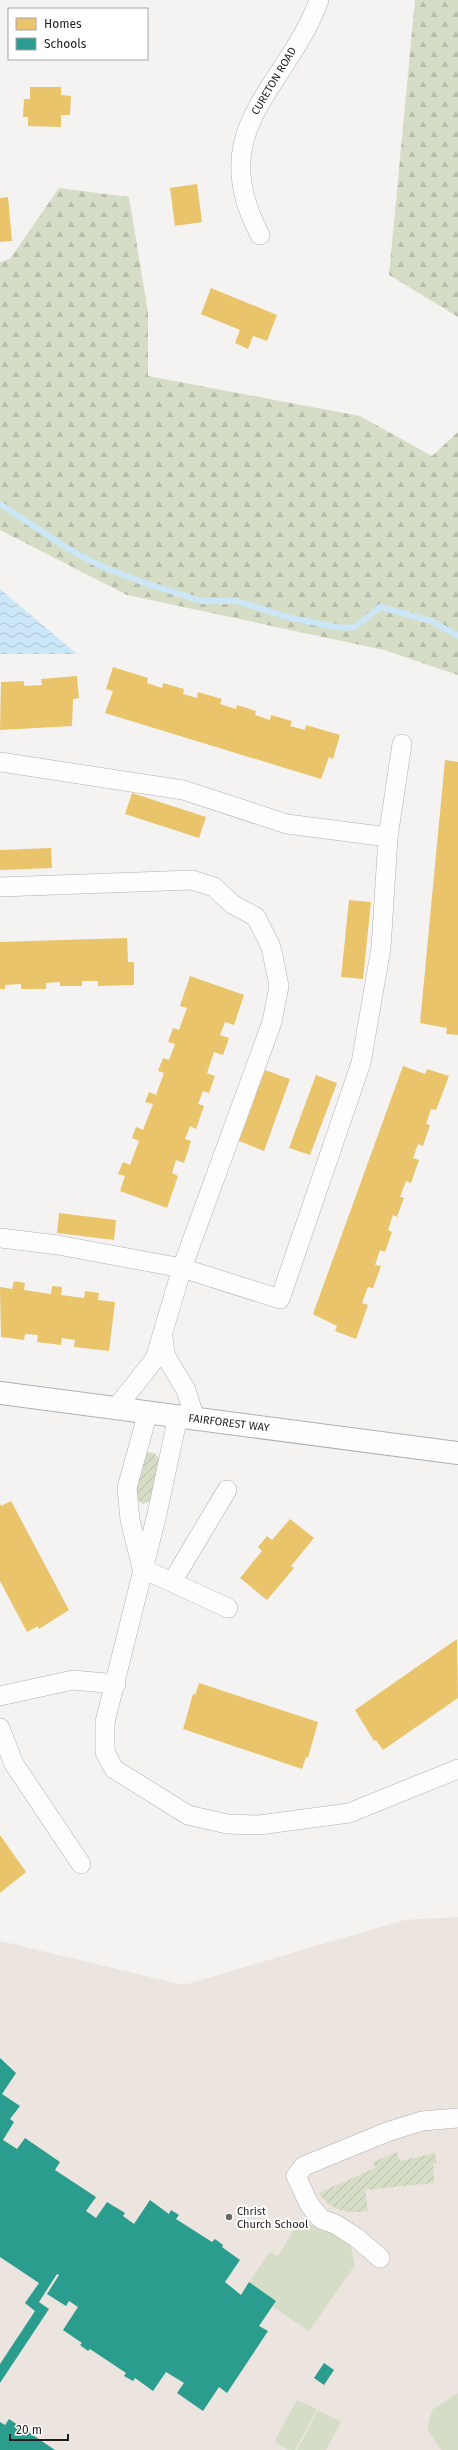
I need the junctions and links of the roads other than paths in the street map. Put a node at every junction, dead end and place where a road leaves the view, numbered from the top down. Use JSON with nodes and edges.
{"nodes":[{"id":1,"x":319,"y":0,"type":"edge"},
{"id":2,"x":260,"y":235,"type":"dead end"},
{"id":3,"x":402,"y":744,"type":"dead end"},
{"id":4,"x":0,"y":762,"type":"edge"},
{"id":5,"x":388,"y":837,"type":"junction"},
{"id":6,"x":0,"y":887,"type":"edge"},
{"id":7,"x":0,"y":1238,"type":"edge"},
{"id":8,"x":182,"y":1268,"type":"junction"},
{"id":9,"x":163,"y":1334,"type":"junction"},
{"id":10,"x":0,"y":1393,"type":"edge"},
{"id":11,"x":116,"y":1408,"type":"junction"},
{"id":12,"x":148,"y":1412,"type":"junction"},
{"id":13,"x":186,"y":1417,"type":"junction"},
{"id":14,"x":458,"y":1453,"type":"edge"},
{"id":15,"x":227,"y":1490,"type":"dead end"},
{"id":16,"x":143,"y":1569,"type":"junction"},
{"id":17,"x":172,"y":1582,"type":"junction"},
{"id":18,"x":228,"y":1608,"type":"dead end"},
{"id":19,"x":116,"y":1684,"type":"junction"},
{"id":20,"x":0,"y":1696,"type":"edge"},
{"id":21,"x":0,"y":1728,"type":"edge"},
{"id":22,"x":458,"y":1769,"type":"edge"},
{"id":23,"x":81,"y":1864,"type":"dead end"},
{"id":24,"x":458,"y":2118,"type":"edge"},
{"id":25,"x":380,"y":2258,"type":"dead end"}],
"edges":[{"from":1,"to":2,"type":"street","name":"CURETON ROAD"},
{"from":3,"to":5,"type":"street"},
{"from":4,"to":5,"type":"street"},
{"from":5,"to":8,"type":"street"},
{"from":6,"to":8,"type":"street"},
{"from":7,"to":8,"type":"street"},
{"from":8,"to":9,"type":"street"},
{"from":9,"to":11,"type":"street"},
{"from":9,"to":13,"type":"street"},
{"from":10,"to":11,"type":"main road","name":"FAIRFOREST WAY"},
{"from":11,"to":12,"type":"main road","name":"FAIRFOREST WAY"},
{"from":12,"to":13,"type":"main road","name":"FAIRFOREST WAY"},
{"from":12,"to":16,"type":"street"},
{"from":13,"to":14,"type":"main road","name":"FAIRFOREST WAY"},
{"from":13,"to":16,"type":"street"},
{"from":15,"to":17,"type":"street"},
{"from":16,"to":17,"type":"street"},
{"from":16,"to":19,"type":"street"},
{"from":17,"to":18,"type":"street"},
{"from":19,"to":20,"type":"street"},
{"from":19,"to":22,"type":"street"},
{"from":21,"to":23,"type":"street"},
{"from":24,"to":25,"type":"street"}]}
